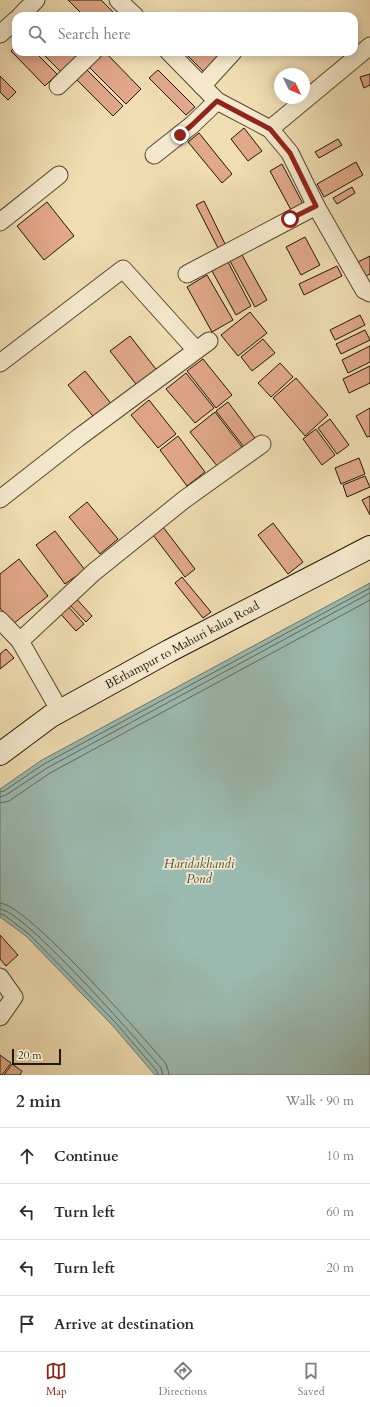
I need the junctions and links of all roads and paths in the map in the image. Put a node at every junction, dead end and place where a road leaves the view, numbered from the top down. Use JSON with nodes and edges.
{"nodes":[{"id":1,"x":36,"y":0,"type":"edge"},
{"id":2,"x":118,"y":0,"type":"edge"},
{"id":3,"x":24,"y":12,"type":"edge"},
{"id":4,"x":129,"y":12,"type":"edge"},
{"id":5,"x":12,"y":24,"type":"edge"},
{"id":6,"x":0,"y":34,"type":"edge"},
{"id":7,"x":370,"y":46,"type":"edge"},
{"id":8,"x":89,"y":56,"type":"edge"},
{"id":9,"x":173,"y":56,"type":"edge"},
{"id":10,"x":229,"y":56,"type":"edge"},
{"id":11,"x":358,"y":56,"type":"edge"},
{"id":12,"x":358,"y":56,"type":"edge"},
{"id":13,"x":58,"y":86,"type":"dead end"},
{"id":14,"x":202,"y":86,"type":"junction"},
{"id":15,"x":217,"y":101,"type":"junction"},
{"id":16,"x":270,"y":129,"type":"junction"},
{"id":17,"x":154,"y":155,"type":"dead end"},
{"id":18,"x":59,"y":175,"type":"dead end"},
{"id":19,"x":316,"y":206,"type":"junction"},
{"id":20,"x":0,"y":222,"type":"edge"},
{"id":21,"x":187,"y":274,"type":"dead end"},
{"id":22,"x":370,"y":293,"type":"edge"},
{"id":23,"x":0,"y":363,"type":"edge"},
{"id":24,"x":262,"y":444,"type":"dead end"},
{"id":25,"x":0,"y":499,"type":"edge"},
{"id":26,"x":370,"y":547,"type":"edge"},
{"id":27,"x":0,"y":620,"type":"edge"},
{"id":28,"x":20,"y":640,"type":"junction"},
{"id":29,"x":60,"y":711,"type":"junction"},
{"id":30,"x":0,"y":754,"type":"edge"},
{"id":31,"x":0,"y":977,"type":"edge"},
{"id":32,"x":0,"y":1016,"type":"edge"}],
"edges":[{"from":1,"to":3,"type":"street"},
{"from":2,"to":4,"type":"street"},
{"from":5,"to":6,"type":"street"},
{"from":7,"to":11,"type":"street"},
{"from":8,"to":13,"type":"street"},
{"from":9,"to":14,"type":"street"},
{"from":10,"to":14,"type":"street"},
{"from":12,"to":16,"type":"street"},
{"from":14,"to":15,"type":"street"},
{"from":15,"to":16,"type":"street"},
{"from":15,"to":17,"type":"street"},
{"from":16,"to":19,"type":"street"},
{"from":18,"to":20,"type":"street"},
{"from":19,"to":21,"type":"street"},
{"from":19,"to":22,"type":"street"},
{"from":23,"to":25,"type":"street"},
{"from":24,"to":28,"type":"street"},
{"from":26,"to":29,"type":"street","name":"BErhampur to Mahuri kalua Road"},
{"from":27,"to":28,"type":"street"},
{"from":28,"to":29,"type":"street"},
{"from":29,"to":30,"type":"street","name":"BErhampur to Mahuri kalua Road"},
{"from":31,"to":32,"type":"street"}]}
